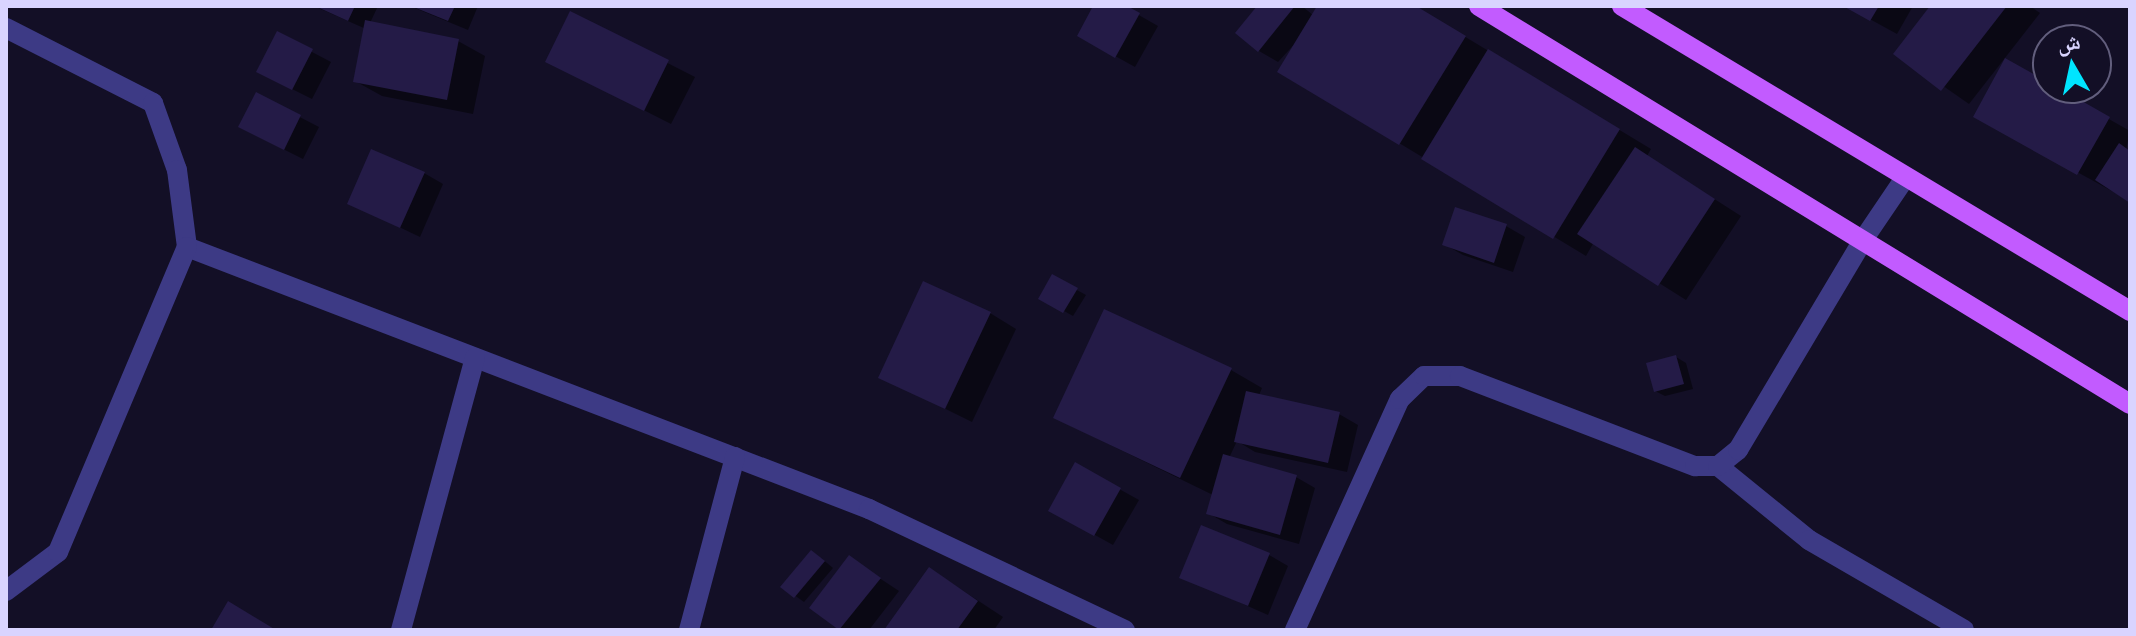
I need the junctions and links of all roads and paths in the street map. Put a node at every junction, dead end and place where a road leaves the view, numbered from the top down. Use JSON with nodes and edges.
{"nodes":[{"id":1,"x":1479,"y":6,"type":"edge"},
{"id":2,"x":1622,"y":6,"type":"edge"},
{"id":3,"x":6,"y":28,"type":"edge"},
{"id":4,"x":1905,"y":178,"type":"junction"},
{"id":5,"x":1863,"y":240,"type":"junction"},
{"id":6,"x":187,"y":247,"type":"junction"},
{"id":7,"x":2130,"y":311,"type":"edge"},
{"id":8,"x":475,"y":358,"type":"junction"},
{"id":9,"x":2130,"y":404,"type":"edge"},
{"id":10,"x":735,"y":457,"type":"junction"},
{"id":11,"x":1718,"y":466,"type":"junction"},
{"id":12,"x":6,"y":591,"type":"edge"},
{"id":13,"x":401,"y":630,"type":"edge"},
{"id":14,"x":689,"y":630,"type":"edge"},
{"id":15,"x":1125,"y":630,"type":"edge"},
{"id":16,"x":1295,"y":630,"type":"edge"},
{"id":17,"x":1964,"y":630,"type":"edge"}],
"edges":[{"from":1,"to":5,"type":"main road"},
{"from":2,"to":4,"type":"main road"},
{"from":3,"to":6,"type":"street"},
{"from":4,"to":5,"type":"street"},
{"from":4,"to":7,"type":"main road"},
{"from":5,"to":9,"type":"main road"},
{"from":5,"to":11,"type":"street"},
{"from":6,"to":8,"type":"street"},
{"from":6,"to":12,"type":"street"},
{"from":8,"to":10,"type":"street"},
{"from":8,"to":13,"type":"street"},
{"from":10,"to":14,"type":"street"},
{"from":10,"to":15,"type":"street"},
{"from":11,"to":16,"type":"street"},
{"from":11,"to":17,"type":"street"}]}
